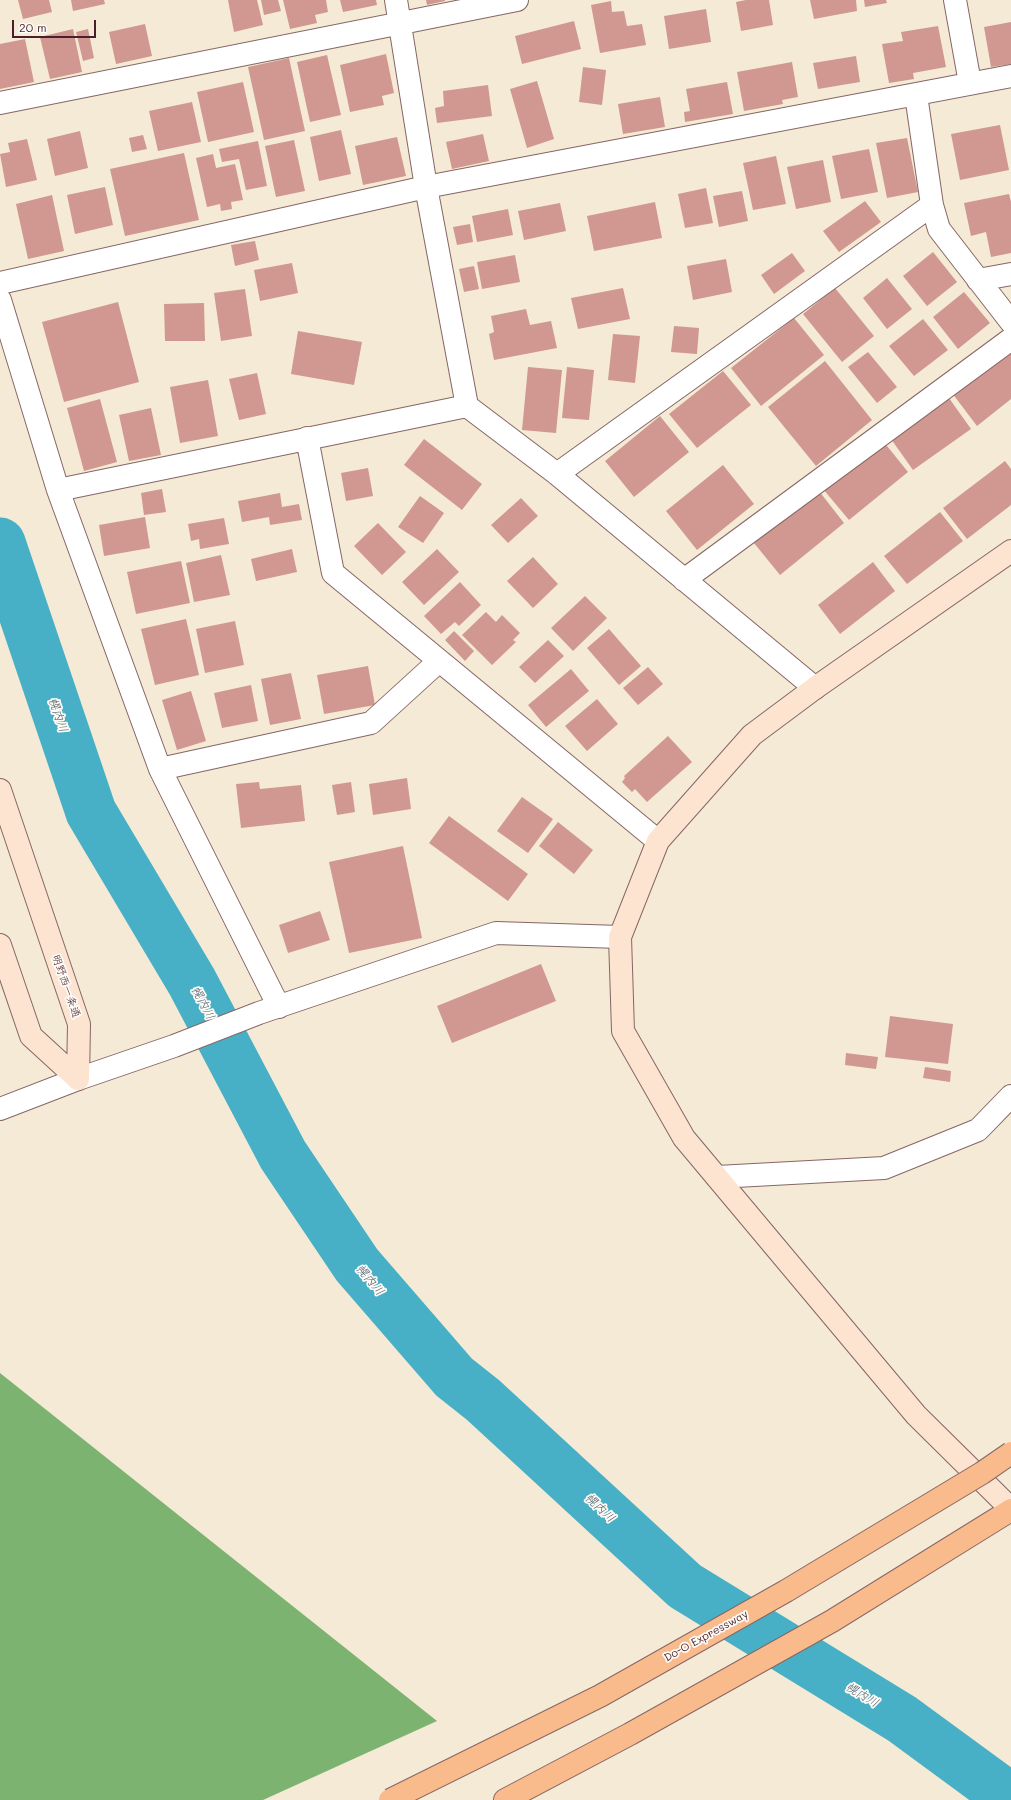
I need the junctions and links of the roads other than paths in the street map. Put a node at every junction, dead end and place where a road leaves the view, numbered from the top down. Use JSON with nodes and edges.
{"nodes":[{"id":1,"x":396,"y":0,"type":"edge"},
{"id":2,"x":517,"y":0,"type":"edge"},
{"id":3,"x":955,"y":0,"type":"edge"},
{"id":4,"x":400,"y":23,"type":"junction"},
{"id":5,"x":1011,"y":76,"type":"edge"},
{"id":6,"x":970,"y":83,"type":"junction"},
{"id":7,"x":916,"y":95,"type":"junction"},
{"id":8,"x":0,"y":103,"type":"edge"},
{"id":9,"x":426,"y":187,"type":"junction"},
{"id":10,"x":932,"y":205,"type":"junction"},
{"id":11,"x":1011,"y":274,"type":"edge"},
{"id":12,"x":978,"y":280,"type":"junction"},
{"id":13,"x":0,"y":283,"type":"edge"},
{"id":14,"x":0,"y":300,"type":"edge"},
{"id":15,"x":1011,"y":322,"type":"edge"},
{"id":16,"x":1011,"y":339,"type":"edge"},
{"id":17,"x":467,"y":406,"type":"junction"},
{"id":18,"x":307,"y":438,"type":"junction"},
{"id":19,"x":557,"y":474,"type":"junction"},
{"id":20,"x":58,"y":490,"type":"junction"},
{"id":21,"x":1011,"y":551,"type":"edge"},
{"id":22,"x":684,"y":580,"type":"junction"},
{"id":23,"x":439,"y":661,"type":"junction"},
{"id":24,"x":815,"y":688,"type":"junction"},
{"id":25,"x":160,"y":769,"type":"junction"},
{"id":26,"x":0,"y":790,"type":"edge"},
{"id":27,"x":658,"y":841,"type":"junction"},
{"id":28,"x":620,"y":937,"type":"junction"},
{"id":29,"x":0,"y":945,"type":"edge"},
{"id":30,"x":279,"y":1007,"type":"junction"},
{"id":31,"x":78,"y":1078,"type":"junction"},
{"id":32,"x":1011,"y":1096,"type":"edge"},
{"id":33,"x":0,"y":1109,"type":"edge"},
{"id":34,"x":717,"y":1177,"type":"junction"},
{"id":35,"x":1011,"y":1453,"type":"edge"},
{"id":36,"x":1011,"y":1510,"type":"edge"},
{"id":37,"x":390,"y":1800,"type":"edge"},
{"id":38,"x":504,"y":1800,"type":"edge"}],
"edges":[{"from":1,"to":4,"type":"street"},
{"from":2,"to":4,"type":"street"},
{"from":3,"to":6,"type":"street"},
{"from":4,"to":8,"type":"street"},
{"from":4,"to":9,"type":"street"},
{"from":5,"to":6,"type":"street"},
{"from":6,"to":7,"type":"street"},
{"from":7,"to":9,"type":"street"},
{"from":7,"to":10,"type":"street"},
{"from":9,"to":13,"type":"street"},
{"from":9,"to":17,"type":"street"},
{"from":10,"to":12,"type":"street"},
{"from":10,"to":19,"type":"street"},
{"from":11,"to":12,"type":"street"},
{"from":12,"to":15,"type":"street"},
{"from":14,"to":20,"type":"street"},
{"from":16,"to":22,"type":"street"},
{"from":17,"to":18,"type":"street"},
{"from":17,"to":19,"type":"street"},
{"from":18,"to":20,"type":"street"},
{"from":18,"to":23,"type":"street"},
{"from":19,"to":22,"type":"street"},
{"from":20,"to":25,"type":"street"},
{"from":21,"to":24,"type":"street"},
{"from":22,"to":24,"type":"street"},
{"from":23,"to":25,"type":"street"},
{"from":23,"to":27,"type":"street"},
{"from":24,"to":27,"type":"street"},
{"from":25,"to":30,"type":"street"},
{"from":26,"to":31,"type":"street","name":"明野西一条通"},
{"from":27,"to":28,"type":"street"},
{"from":28,"to":30,"type":"street"},
{"from":28,"to":34,"type":"street"},
{"from":29,"to":31,"type":"street"},
{"from":30,"to":31,"type":"street"},
{"from":31,"to":33,"type":"street"},
{"from":32,"to":34,"type":"street"},
{"from":34,"to":36,"type":"street"},
{"from":35,"to":37,"type":"highway","name":"Do-O Expressway","bridge":true},
{"from":36,"to":38,"type":"highway"}]}
